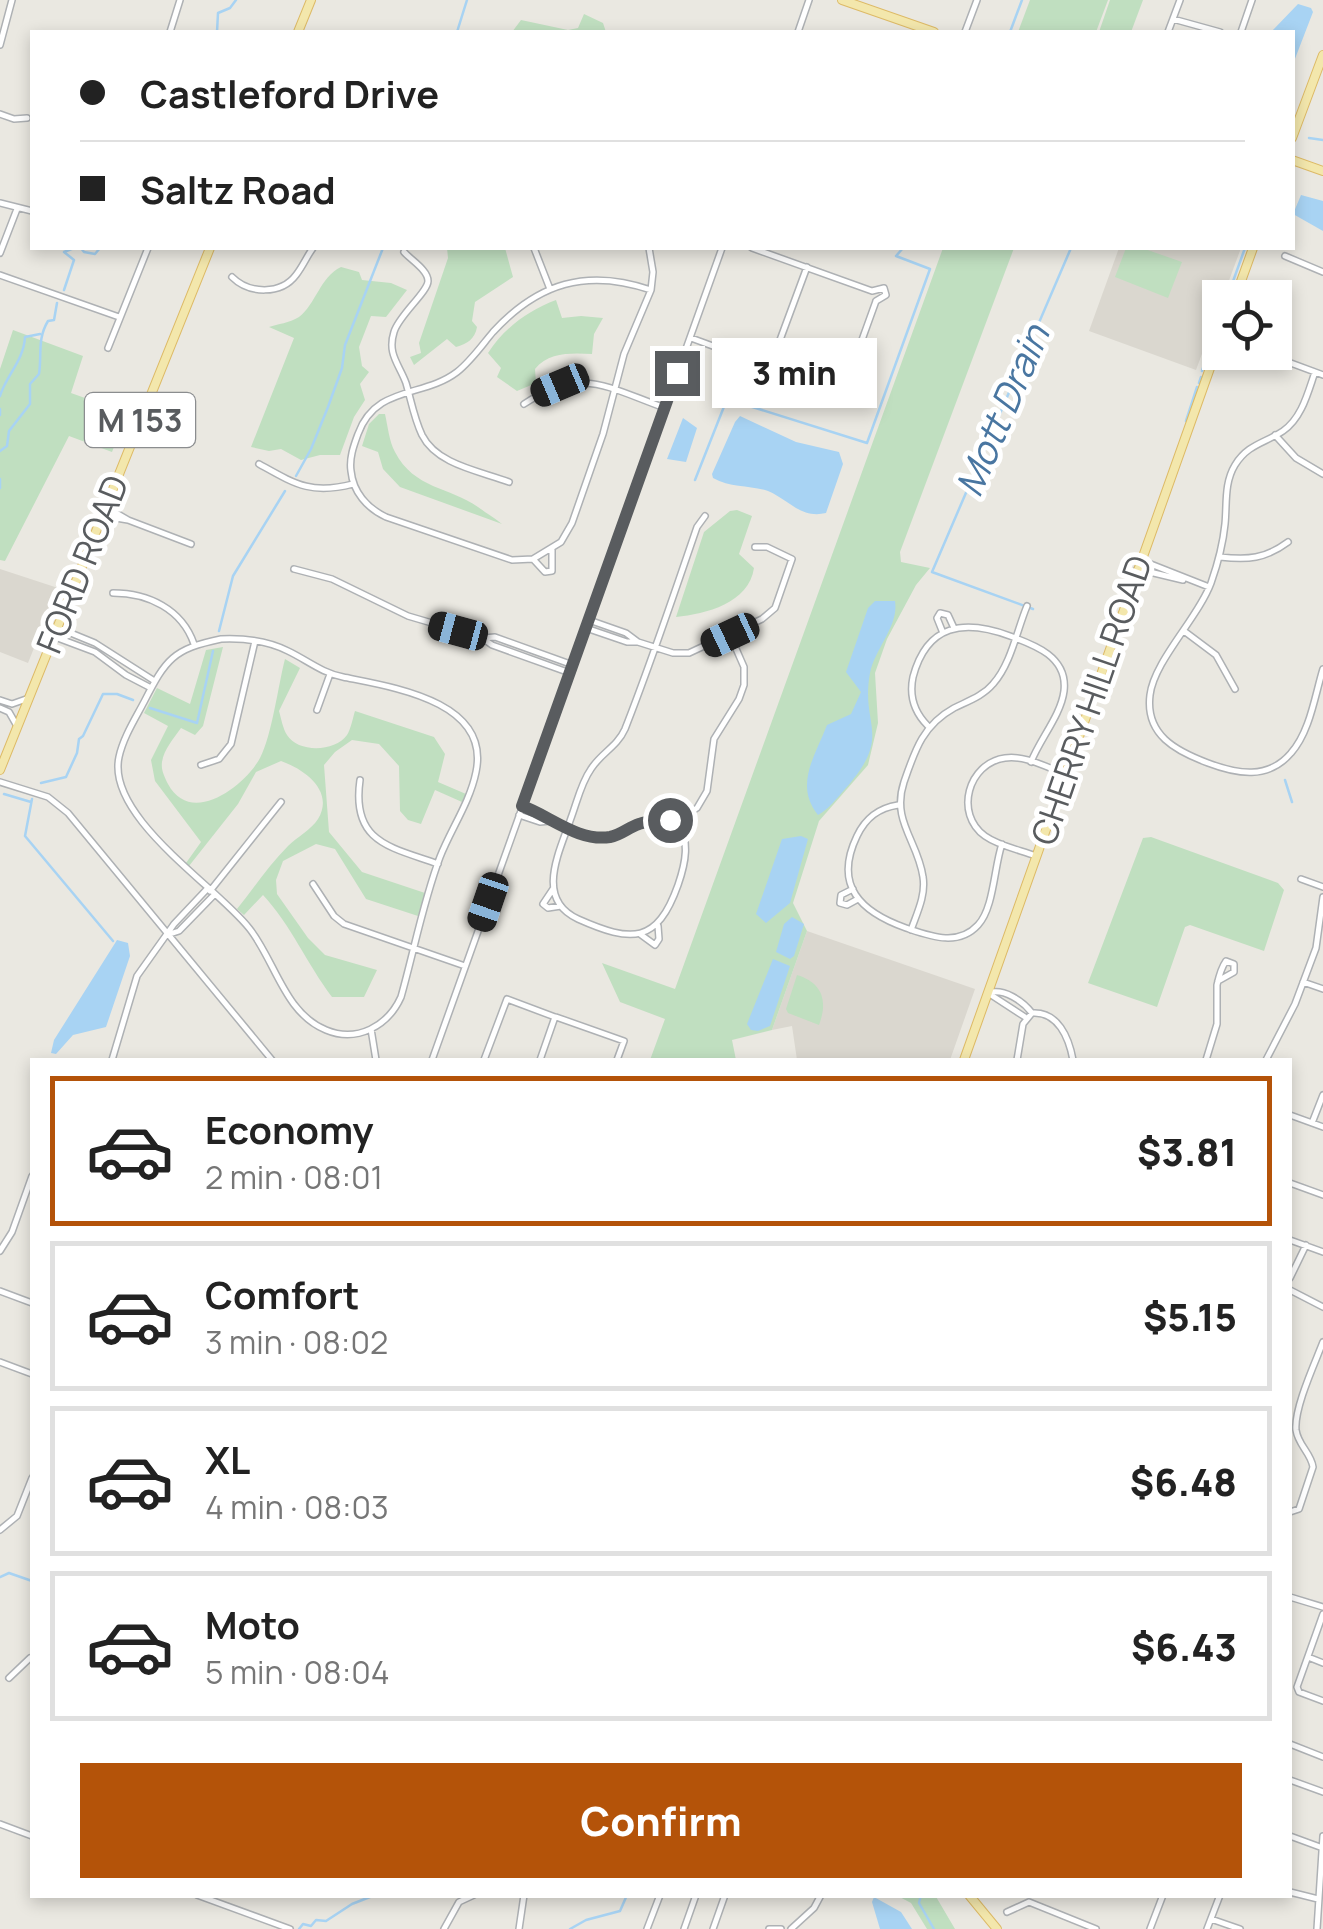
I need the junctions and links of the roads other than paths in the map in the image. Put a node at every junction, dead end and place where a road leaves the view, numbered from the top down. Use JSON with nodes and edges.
{"nodes":[{"id":1,"x":12,"y":0,"type":"edge"},
{"id":2,"x":180,"y":0,"type":"edge"},
{"id":3,"x":311,"y":0,"type":"edge"},
{"id":4,"x":809,"y":0,"type":"edge"},
{"id":5,"x":842,"y":0,"type":"edge"},
{"id":6,"x":977,"y":0,"type":"edge"},
{"id":7,"x":1180,"y":0,"type":"edge"},
{"id":8,"x":1252,"y":0,"type":"edge"},
{"id":9,"x":1173,"y":19,"type":"junction"},
{"id":10,"x":910,"y":29,"type":"edge"},
{"id":11,"x":171,"y":30,"type":"edge"},
{"id":12,"x":299,"y":30,"type":"edge"},
{"id":13,"x":799,"y":30,"type":"edge"},
{"id":14,"x":966,"y":30,"type":"edge"},
{"id":15,"x":1169,"y":30,"type":"edge"},
{"id":16,"x":1213,"y":30,"type":"edge"},
{"id":17,"x":1241,"y":30,"type":"edge"},
{"id":18,"x":0,"y":45,"type":"edge"},
{"id":19,"x":1323,"y":55,"type":"edge"},
{"id":20,"x":0,"y":114,"type":"edge"},
{"id":21,"x":27,"y":118,"type":"dead end"},
{"id":22,"x":1295,"y":130,"type":"edge"},
{"id":23,"x":1295,"y":161,"type":"edge"},
{"id":24,"x":1323,"y":171,"type":"edge"},
{"id":25,"x":0,"y":202,"type":"edge"},
{"id":26,"x":17,"y":209,"type":"junction"},
{"id":27,"x":30,"y":212,"type":"edge"},
{"id":28,"x":147,"y":250,"type":"edge"},
{"id":29,"x":209,"y":250,"type":"edge"},
{"id":30,"x":313,"y":250,"type":"edge"},
{"id":31,"x":535,"y":250,"type":"edge"},
{"id":32,"x":649,"y":250,"type":"edge"},
{"id":33,"x":721,"y":250,"type":"edge"},
{"id":34,"x":758,"y":250,"type":"edge"},
{"id":35,"x":1252,"y":250,"type":"edge"},
{"id":36,"x":404,"y":252,"type":"dead end"},
{"id":37,"x":0,"y":254,"type":"edge"},
{"id":38,"x":1285,"y":256,"type":"dead end"},
{"id":39,"x":807,"y":267,"type":"junction"},
{"id":40,"x":1323,"y":272,"type":"edge"},
{"id":41,"x":0,"y":275,"type":"edge"},
{"id":42,"x":232,"y":277,"type":"dead end"},
{"id":43,"x":1241,"y":280,"type":"edge"},
{"id":44,"x":550,"y":288,"type":"junction"},
{"id":45,"x":651,"y":290,"type":"junction"},
{"id":46,"x":872,"y":291,"type":"junction"},
{"id":47,"x":876,"y":301,"type":"junction"},
{"id":48,"x":120,"y":317,"type":"junction"},
{"id":49,"x":690,"y":338,"type":"junction"},
{"id":50,"x":108,"y":348,"type":"dead end"},
{"id":51,"x":1292,"y":363,"type":"edge"},
{"id":52,"x":770,"y":367,"type":"junction"},
{"id":53,"x":1210,"y":370,"type":"edge"},
{"id":54,"x":1315,"y":372,"type":"junction"},
{"id":55,"x":1323,"y":375,"type":"edge"},
{"id":56,"x":845,"y":387,"type":"junction"},
{"id":57,"x":408,"y":390,"type":"junction"},
{"id":58,"x":614,"y":390,"type":"junction"},
{"id":59,"x":835,"y":391,"type":"junction"},
{"id":60,"x":524,"y":404,"type":"dead end"},
{"id":61,"x":664,"y":408,"type":"junction"},
{"id":62,"x":1275,"y":435,"type":"junction"},
{"id":63,"x":260,"y":464,"type":"dead end"},
{"id":64,"x":1323,"y":474,"type":"edge"},
{"id":65,"x":509,"y":482,"type":"dead end"},
{"id":66,"x":354,"y":484,"type":"junction"},
{"id":67,"x":102,"y":510,"type":"junction"},
{"id":68,"x":706,"y":516,"type":"dead end"},
{"id":69,"x":1288,"y":542,"type":"dead end"},
{"id":70,"x":191,"y":544,"type":"dead end"},
{"id":71,"x":754,"y":547,"type":"dead end"},
{"id":72,"x":552,"y":550,"type":"junction"},
{"id":73,"x":1220,"y":557,"type":"junction"},
{"id":74,"x":533,"y":559,"type":"junction"},
{"id":75,"x":1138,"y":564,"type":"junction"},
{"id":76,"x":294,"y":569,"type":"dead end"},
{"id":77,"x":1210,"y":588,"type":"junction"},
{"id":78,"x":113,"y":594,"type":"dead end"},
{"id":79,"x":1027,"y":606,"type":"dead end"},
{"id":80,"x":589,"y":620,"type":"junction"},
{"id":81,"x":586,"y":628,"type":"junction"},
{"id":82,"x":954,"y":628,"type":"junction"},
{"id":83,"x":1184,"y":631,"type":"junction"},
{"id":84,"x":54,"y":632,"type":"junction"},
{"id":85,"x":943,"y":632,"type":"junction"},
{"id":86,"x":730,"y":635,"type":"junction"},
{"id":87,"x":483,"y":638,"type":"junction"},
{"id":88,"x":1014,"y":638,"type":"junction"},
{"id":89,"x":255,"y":641,"type":"junction"},
{"id":90,"x":638,"y":642,"type":"junction"},
{"id":91,"x":194,"y":644,"type":"junction"},
{"id":92,"x":514,"y":644,"type":"junction"},
{"id":93,"x":653,"y":648,"type":"junction"},
{"id":94,"x":512,"y":652,"type":"junction"},
{"id":95,"x":573,"y":665,"type":"junction"},
{"id":96,"x":1323,"y":669,"type":"edge"},
{"id":97,"x":570,"y":673,"type":"junction"},
{"id":98,"x":330,"y":674,"type":"junction"},
{"id":99,"x":1322,"y":678,"type":"edge"},
{"id":100,"x":152,"y":684,"type":"junction"},
{"id":101,"x":1234,"y":689,"type":"dead end"},
{"id":102,"x":28,"y":698,"type":"junction"},
{"id":103,"x":0,"y":700,"type":"edge"},
{"id":104,"x":0,"y":708,"type":"edge"},
{"id":105,"x":317,"y":710,"type":"dead end"},
{"id":106,"x":16,"y":726,"type":"junction"},
{"id":107,"x":928,"y":726,"type":"junction"},
{"id":108,"x":1031,"y":762,"type":"junction"},
{"id":109,"x":201,"y":765,"type":"dead end"},
{"id":110,"x":0,"y":770,"type":"edge"},
{"id":111,"x":1065,"y":774,"type":"junction"},
{"id":112,"x":360,"y":780,"type":"dead end"},
{"id":113,"x":0,"y":782,"type":"edge"},
{"id":114,"x":282,"y":802,"type":"dead end"},
{"id":115,"x":898,"y":805,"type":"junction"},
{"id":116,"x":522,"y":806,"type":"junction"},
{"id":117,"x":519,"y":815,"type":"junction"},
{"id":118,"x":680,"y":819,"type":"junction"},
{"id":119,"x":550,"y":821,"type":"junction"},
{"id":120,"x":568,"y":828,"type":"junction"},
{"id":121,"x":1002,"y":844,"type":"junction"},
{"id":122,"x":1036,"y":856,"type":"junction"},
{"id":123,"x":438,"y":864,"type":"junction"},
{"id":124,"x":1301,"y":879,"type":"dead end"},
{"id":125,"x":314,"y":884,"type":"dead end"},
{"id":126,"x":1323,"y":887,"type":"edge"},
{"id":127,"x":553,"y":889,"type":"junction"},
{"id":128,"x":852,"y":889,"type":"junction"},
{"id":129,"x":211,"y":891,"type":"junction"},
{"id":130,"x":1323,"y":897,"type":"edge"},
{"id":131,"x":858,"y":899,"type":"junction"},
{"id":132,"x":561,"y":906,"type":"junction"},
{"id":133,"x":658,"y":926,"type":"junction"},
{"id":134,"x":911,"y":930,"type":"junction"},
{"id":135,"x":640,"y":934,"type":"junction"},
{"id":136,"x":168,"y":935,"type":"junction"},
{"id":137,"x":415,"y":948,"type":"junction"},
{"id":138,"x":465,"y":966,"type":"junction"},
{"id":139,"x":1218,"y":981,"type":"dead end"},
{"id":140,"x":1304,"y":982,"type":"junction"},
{"id":141,"x":1323,"y":989,"type":"edge"},
{"id":142,"x":988,"y":993,"type":"junction"},
{"id":143,"x":1029,"y":1016,"type":"junction"},
{"id":144,"x":556,"y":1017,"type":"junction"},
{"id":145,"x":371,"y":1030,"type":"junction"},
{"id":146,"x":113,"y":1058,"type":"edge"},
{"id":147,"x":270,"y":1058,"type":"edge"},
{"id":148,"x":376,"y":1058,"type":"edge"},
{"id":149,"x":433,"y":1058,"type":"edge"},
{"id":150,"x":485,"y":1058,"type":"edge"},
{"id":151,"x":541,"y":1058,"type":"edge"},
{"id":152,"x":618,"y":1058,"type":"edge"},
{"id":153,"x":965,"y":1058,"type":"edge"},
{"id":154,"x":1018,"y":1058,"type":"edge"},
{"id":155,"x":1072,"y":1058,"type":"edge"},
{"id":156,"x":1207,"y":1058,"type":"edge"},
{"id":157,"x":1267,"y":1058,"type":"edge"},
{"id":158,"x":1323,"y":1095,"type":"edge"},
{"id":159,"x":1292,"y":1116,"type":"edge"},
{"id":160,"x":1312,"y":1123,"type":"junction"},
{"id":161,"x":1323,"y":1127,"type":"edge"},
{"id":162,"x":30,"y":1182,"type":"edge"},
{"id":163,"x":1292,"y":1185,"type":"edge"},
{"id":164,"x":1323,"y":1195,"type":"edge"},
{"id":165,"x":1292,"y":1241,"type":"edge"},
{"id":166,"x":1306,"y":1245,"type":"junction"},
{"id":167,"x":0,"y":1251,"type":"edge"},
{"id":168,"x":1323,"y":1252,"type":"edge"},
{"id":169,"x":1292,"y":1274,"type":"edge"},
{"id":170,"x":0,"y":1291,"type":"edge"},
{"id":171,"x":1292,"y":1291,"type":"edge"},
{"id":172,"x":30,"y":1302,"type":"edge"},
{"id":173,"x":1323,"y":1306,"type":"edge"},
{"id":174,"x":1323,"y":1342,"type":"edge"},
{"id":175,"x":0,"y":1362,"type":"edge"},
{"id":176,"x":30,"y":1373,"type":"edge"},
{"id":177,"x":1295,"y":1443,"type":"edge"},
{"id":178,"x":30,"y":1483,"type":"edge"},
{"id":179,"x":1293,"y":1512,"type":"edge"},
{"id":180,"x":0,"y":1530,"type":"edge"},
{"id":181,"x":1292,"y":1598,"type":"edge"},
{"id":182,"x":1323,"y":1610,"type":"edge"},
{"id":183,"x":1308,"y":1657,"type":"junction"},
{"id":184,"x":30,"y":1660,"type":"edge"},
{"id":185,"x":1323,"y":1662,"type":"edge"},
{"id":186,"x":10,"y":1678,"type":"dead end"},
{"id":187,"x":1323,"y":1701,"type":"edge"},
{"id":188,"x":1292,"y":1745,"type":"edge"},
{"id":189,"x":1323,"y":1757,"type":"edge"},
{"id":190,"x":1292,"y":1781,"type":"edge"},
{"id":191,"x":1323,"y":1792,"type":"edge"},
{"id":192,"x":0,"y":1824,"type":"edge"},
{"id":193,"x":30,"y":1835,"type":"edge"},
{"id":194,"x":1323,"y":1836,"type":"edge"},
{"id":195,"x":1292,"y":1837,"type":"edge"},
{"id":196,"x":1320,"y":1847,"type":"junction"},
{"id":197,"x":1292,"y":1892,"type":"edge"},
{"id":198,"x":205,"y":1898,"type":"edge"},
{"id":199,"x":468,"y":1898,"type":"edge"},
{"id":200,"x":524,"y":1898,"type":"edge"},
{"id":201,"x":659,"y":1898,"type":"edge"},
{"id":202,"x":695,"y":1898,"type":"edge"},
{"id":203,"x":724,"y":1898,"type":"edge"},
{"id":204,"x":819,"y":1898,"type":"edge"},
{"id":205,"x":971,"y":1898,"type":"edge"},
{"id":206,"x":1160,"y":1898,"type":"edge"},
{"id":207,"x":1219,"y":1898,"type":"edge"},
{"id":208,"x":1318,"y":1899,"type":"junction"},
{"id":209,"x":1008,"y":1912,"type":"dead end"},
{"id":210,"x":1211,"y":1919,"type":"junction"},
{"id":211,"x":290,"y":1929,"type":"edge"},
{"id":212,"x":444,"y":1929,"type":"edge"},
{"id":213,"x":520,"y":1929,"type":"edge"},
{"id":214,"x":647,"y":1929,"type":"edge"},
{"id":215,"x":684,"y":1929,"type":"edge"},
{"id":216,"x":713,"y":1929,"type":"edge"},
{"id":217,"x":769,"y":1929,"type":"edge"},
{"id":218,"x":781,"y":1929,"type":"edge"},
{"id":219,"x":791,"y":1929,"type":"edge"},
{"id":220,"x":997,"y":1929,"type":"edge"},
{"id":221,"x":1096,"y":1929,"type":"edge"},
{"id":222,"x":1150,"y":1929,"type":"edge"},
{"id":223,"x":1207,"y":1929,"type":"edge"},
{"id":224,"x":1240,"y":1929,"type":"edge"},
{"id":225,"x":1317,"y":1929,"type":"edge"}],
"edges":[{"from":1,"to":18,"type":"street"},
{"from":2,"to":11,"type":"street"},
{"from":3,"to":12,"type":"main road"},
{"from":4,"to":13,"type":"street"},
{"from":5,"to":10,"type":"main road"},
{"from":6,"to":14,"type":"street"},
{"from":7,"to":9,"type":"street"},
{"from":8,"to":17,"type":"street"},
{"from":9,"to":15,"type":"street"},
{"from":9,"to":16,"type":"street"},
{"from":19,"to":22,"type":"main road"},
{"from":20,"to":21,"type":"street"},
{"from":23,"to":24,"type":"main road"},
{"from":25,"to":26,"type":"street"},
{"from":26,"to":27,"type":"street"},
{"from":26,"to":37,"type":"street"},
{"from":28,"to":48,"type":"street"},
{"from":29,"to":67,"type":"main road","name":"FORD ROAD","number":"M 153"},
{"from":30,"to":42,"type":"street"},
{"from":31,"to":44,"type":"street"},
{"from":32,"to":45,"type":"street"},
{"from":33,"to":49,"type":"street"},
{"from":34,"to":39,"type":"street"},
{"from":35,"to":43,"type":"main road"},
{"from":36,"to":57,"type":"street"},
{"from":38,"to":40,"type":"street"},
{"from":39,"to":46,"type":"street"},
{"from":39,"to":52,"type":"street"},
{"from":41,"to":48,"type":"street"},
{"from":44,"to":45,"type":"street"},
{"from":44,"to":57,"type":"street"},
{"from":45,"to":58,"type":"street"},
{"from":46,"to":47,"type":"street"},
{"from":46,"to":47,"type":"street"},
{"from":47,"to":56,"type":"street"},
{"from":48,"to":50,"type":"street"},
{"from":49,"to":52,"type":"street"},
{"from":49,"to":61,"type":"street"},
{"from":51,"to":54,"type":"street"},
{"from":52,"to":59,"type":"street"},
{"from":53,"to":75,"type":"main road","name":"CHERRY HILL ROAD"},
{"from":54,"to":55,"type":"street"},
{"from":54,"to":62,"type":"street"},
{"from":56,"to":59,"type":"street"},
{"from":56,"to":59,"type":"street"},
{"from":57,"to":65,"type":"street"},
{"from":57,"to":66,"type":"street"},
{"from":58,"to":60,"type":"street"},
{"from":58,"to":61,"type":"street"},
{"from":58,"to":72,"type":"street"},
{"from":61,"to":80,"type":"street"},
{"from":62,"to":64,"type":"street"},
{"from":62,"to":73,"type":"street"},
{"from":63,"to":66,"type":"street"},
{"from":66,"to":74,"type":"street"},
{"from":67,"to":70,"type":"street"},
{"from":67,"to":84,"type":"main road","name":"FORD ROAD","number":"M 153"},
{"from":68,"to":93,"type":"street"},
{"from":69,"to":73,"type":"street"},
{"from":71,"to":86,"type":"street"},
{"from":72,"to":74,"type":"street"},
{"from":72,"to":74,"type":"street"},
{"from":73,"to":77,"type":"street"},
{"from":75,"to":77,"type":"street"},
{"from":75,"to":111,"type":"main road","name":"CHERRY HILL ROAD"},
{"from":76,"to":87,"type":"street"},
{"from":77,"to":83,"type":"street"},
{"from":78,"to":91,"type":"street"},
{"from":79,"to":88,"type":"street"},
{"from":80,"to":81,"type":"street"},
{"from":80,"to":90,"type":"street"},
{"from":81,"to":90,"type":"street"},
{"from":81,"to":95,"type":"street"},
{"from":82,"to":85,"type":"street"},
{"from":82,"to":85,"type":"street"},
{"from":82,"to":88,"type":"street"},
{"from":83,"to":99,"type":"street"},
{"from":83,"to":101,"type":"street"},
{"from":84,"to":100,"type":"street"},
{"from":84,"to":102,"type":"main road","name":"FORD ROAD","number":"M 153"},
{"from":85,"to":107,"type":"street"},
{"from":86,"to":93,"type":"street"},
{"from":86,"to":118,"type":"street"},
{"from":87,"to":92,"type":"street"},
{"from":87,"to":94,"type":"street"},
{"from":88,"to":107,"type":"street"},
{"from":88,"to":108,"type":"street"},
{"from":89,"to":91,"type":"street"},
{"from":89,"to":98,"type":"street"},
{"from":89,"to":109,"type":"street"},
{"from":90,"to":93,"type":"street"},
{"from":91,"to":100,"type":"street"},
{"from":92,"to":94,"type":"street"},
{"from":92,"to":95,"type":"street"},
{"from":93,"to":120,"type":"street"},
{"from":94,"to":97,"type":"street"},
{"from":95,"to":97,"type":"street"},
{"from":96,"to":99,"type":"street"},
{"from":97,"to":116,"type":"street"},
{"from":98,"to":105,"type":"street"},
{"from":98,"to":123,"type":"street"},
{"from":100,"to":129,"type":"street"},
{"from":102,"to":103,"type":"street"},
{"from":102,"to":106,"type":"main road","name":"FORD ROAD","number":"M 153"},
{"from":104,"to":106,"type":"street"},
{"from":106,"to":110,"type":"main road","name":"FORD ROAD","number":"M 153"},
{"from":107,"to":115,"type":"street"},
{"from":108,"to":111,"type":"street"},
{"from":108,"to":121,"type":"street"},
{"from":111,"to":122,"type":"main road","name":"CHERRY HILL ROAD"},
{"from":112,"to":123,"type":"street"},
{"from":113,"to":136,"type":"street"},
{"from":114,"to":129,"type":"street"},
{"from":115,"to":128,"type":"street"},
{"from":115,"to":134,"type":"street"},
{"from":116,"to":117,"type":"street"},
{"from":116,"to":119,"type":"street"},
{"from":117,"to":119,"type":"street"},
{"from":117,"to":138,"type":"street"},
{"from":118,"to":120,"type":"street"},
{"from":118,"to":133,"type":"street"},
{"from":119,"to":120,"type":"street"},
{"from":120,"to":127,"type":"street"},
{"from":121,"to":122,"type":"street"},
{"from":121,"to":134,"type":"street"},
{"from":122,"to":142,"type":"main road","name":"CHERRY HILL ROAD"},
{"from":123,"to":137,"type":"street"},
{"from":124,"to":126,"type":"street"},
{"from":125,"to":137,"type":"street"},
{"from":127,"to":132,"type":"street"},
{"from":127,"to":132,"type":"street"},
{"from":128,"to":131,"type":"street"},
{"from":128,"to":131,"type":"street"},
{"from":129,"to":136,"type":"street"},
{"from":129,"to":145,"type":"street"},
{"from":130,"to":140,"type":"street"},
{"from":131,"to":134,"type":"street"},
{"from":132,"to":135,"type":"street"},
{"from":133,"to":135,"type":"street"},
{"from":133,"to":135,"type":"street"},
{"from":136,"to":146,"type":"street"},
{"from":136,"to":147,"type":"street"},
{"from":137,"to":138,"type":"street"},
{"from":137,"to":145,"type":"street"},
{"from":138,"to":149,"type":"street"},
{"from":139,"to":156,"type":"street"},
{"from":140,"to":141,"type":"street"},
{"from":140,"to":157,"type":"street"},
{"from":142,"to":143,"type":"street"},
{"from":142,"to":153,"type":"main road","name":"CHERRY HILL ROAD"},
{"from":143,"to":154,"type":"street"},
{"from":143,"to":155,"type":"street"},
{"from":144,"to":150,"type":"street"},
{"from":144,"to":151,"type":"street"},
{"from":144,"to":152,"type":"street"},
{"from":145,"to":148,"type":"street"},
{"from":158,"to":160,"type":"street"},
{"from":159,"to":160,"type":"street"},
{"from":160,"to":161,"type":"street"},
{"from":162,"to":167,"type":"street"},
{"from":163,"to":164,"type":"street"},
{"from":165,"to":166,"type":"street"},
{"from":166,"to":168,"type":"street"},
{"from":166,"to":169,"type":"street"},
{"from":170,"to":172,"type":"street"},
{"from":171,"to":173,"type":"street"},
{"from":174,"to":177,"type":"street"},
{"from":175,"to":176,"type":"street"},
{"from":177,"to":179,"type":"street"},
{"from":178,"to":180,"type":"street"},
{"from":181,"to":182,"type":"street"},
{"from":182,"to":183,"type":"street"},
{"from":183,"to":185,"type":"street"},
{"from":183,"to":187,"type":"street"},
{"from":184,"to":186,"type":"street"},
{"from":188,"to":189,"type":"street"},
{"from":190,"to":191,"type":"street"},
{"from":192,"to":193,"type":"street"},
{"from":194,"to":196,"type":"street"},
{"from":195,"to":196,"type":"street"},
{"from":196,"to":208,"type":"street"},
{"from":197,"to":208,"type":"street"},
{"from":198,"to":211,"type":"street"},
{"from":199,"to":212,"type":"street"},
{"from":200,"to":213,"type":"street"},
{"from":201,"to":214,"type":"street"},
{"from":202,"to":215,"type":"street"},
{"from":203,"to":216,"type":"street"},
{"from":204,"to":219,"type":"street"},
{"from":205,"to":220,"type":"main road"},
{"from":206,"to":222,"type":"street"},
{"from":207,"to":210,"type":"street"},
{"from":208,"to":225,"type":"street"},
{"from":209,"to":221,"type":"street"},
{"from":210,"to":223,"type":"street"},
{"from":210,"to":224,"type":"street"},
{"from":217,"to":218,"type":"street"}]}
